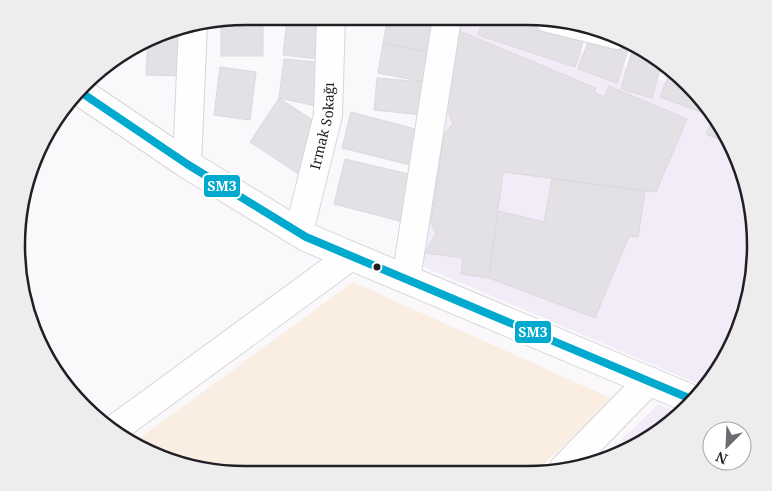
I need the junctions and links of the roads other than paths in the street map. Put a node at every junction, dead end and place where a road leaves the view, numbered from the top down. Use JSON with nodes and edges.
{"nodes":[{"id":1,"x":331,"y":25,"type":"edge"},
{"id":2,"x":446,"y":25,"type":"edge"},
{"id":3,"x":193,"y":32,"type":"edge"},
{"id":4,"x":85,"y":95,"type":"edge"},
{"id":5,"x":187,"y":164,"type":"junction"},
{"id":6,"x":299,"y":232,"type":"junction"},
{"id":7,"x":351,"y":256,"type":"junction"},
{"id":8,"x":406,"y":279,"type":"junction"},
{"id":9,"x":649,"y":381,"type":"junction"},
{"id":10,"x":686,"y":397,"type":"edge"},
{"id":11,"x":119,"y":426,"type":"edge"},
{"id":12,"x":570,"y":462,"type":"edge"}],
"edges":[{"from":1,"to":6,"type":"street","name":"Irmak Sokağı"},
{"from":2,"to":8,"type":"street"},
{"from":3,"to":5,"type":"street"},
{"from":4,"to":5,"type":"street"},
{"from":5,"to":6,"type":"street"},
{"from":6,"to":7,"type":"street"},
{"from":7,"to":8,"type":"street"},
{"from":7,"to":11,"type":"street"},
{"from":8,"to":9,"type":"street"},
{"from":9,"to":10,"type":"street"},
{"from":9,"to":12,"type":"street"}]}
